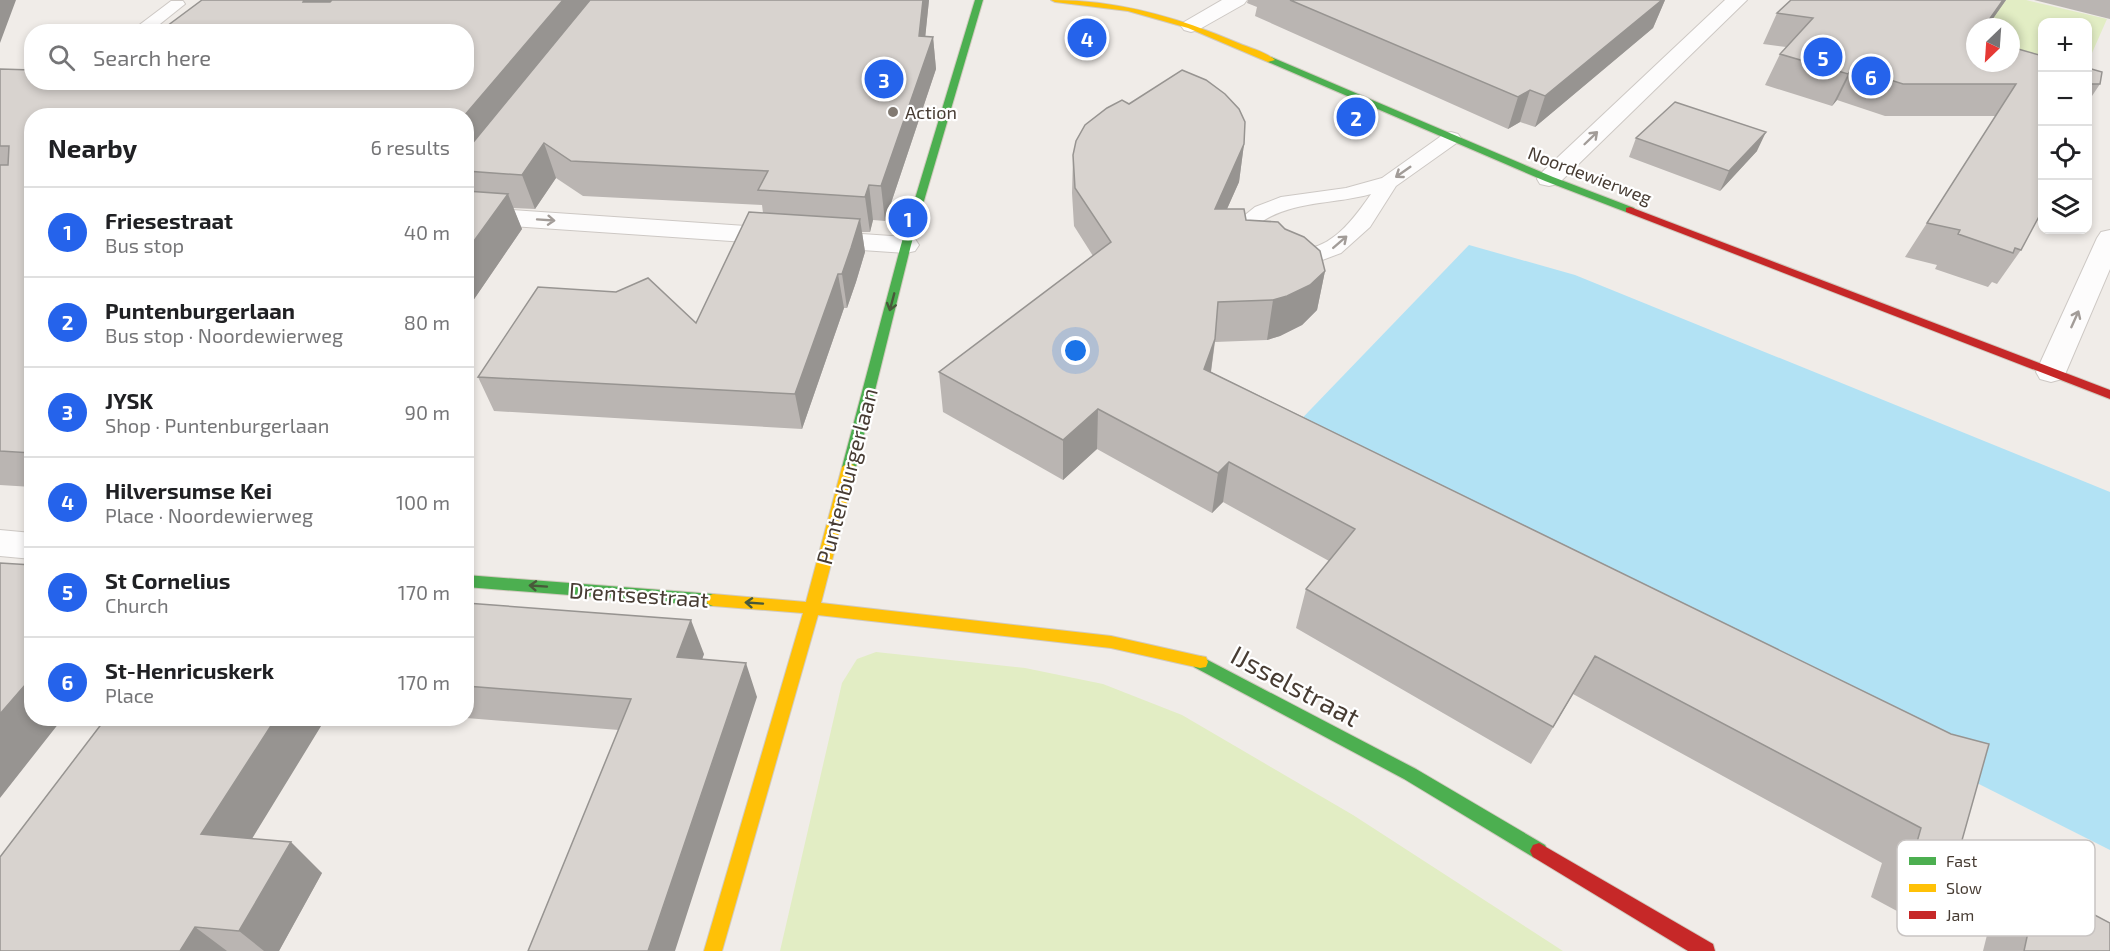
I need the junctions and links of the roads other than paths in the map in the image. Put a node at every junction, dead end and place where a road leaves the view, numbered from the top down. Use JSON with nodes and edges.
{"nodes":[{"id":1,"x":979,"y":0,"type":"edge"},
{"id":2,"x":1055,"y":0,"type":"edge"},
{"id":3,"x":1237,"y":0,"type":"edge"},
{"id":4,"x":1737,"y":0,"type":"edge"},
{"id":5,"x":177,"y":4,"type":"dead end"},
{"id":6,"x":1132,"y":5,"type":"edge"},
{"id":7,"x":149,"y":24,"type":"edge"},
{"id":8,"x":1191,"y":26,"type":"junction"},
{"id":9,"x":1450,"y":138,"type":"junction"},
{"id":10,"x":1549,"y":179,"type":"junction"},
{"id":11,"x":1389,"y":182,"type":"junction"},
{"id":12,"x":474,"y":216,"type":"edge"},
{"id":13,"x":2110,"y":238,"type":"edge"},
{"id":14,"x":906,"y":245,"type":"junction"},
{"id":15,"x":2051,"y":372,"type":"junction"},
{"id":16,"x":2110,"y":395,"type":"edge"},
{"id":17,"x":0,"y":543,"type":"edge"},
{"id":18,"x":24,"y":545,"type":"edge"},
{"id":19,"x":474,"y":582,"type":"edge"},
{"id":20,"x":812,"y":608,"type":"junction"},
{"id":21,"x":713,"y":951,"type":"edge"},
{"id":22,"x":1706,"y":951,"type":"edge"}],
"edges":[{"from":1,"to":14,"type":"street","name":"Puntenburgerlaan"},
{"from":2,"to":6,"type":"street","name":"Noordewierweg"},
{"from":3,"to":8,"type":"street"},
{"from":10,"to":4,"type":"street","one_way":true},
{"from":5,"to":7,"type":"lane"},
{"from":6,"to":8,"type":"street","name":"Noordewierweg"},
{"from":8,"to":9,"type":"street","name":"Noordewierweg"},
{"from":9,"to":10,"type":"street","name":"Noordewierweg"},
{"from":9,"to":11,"type":"lane","one_way":true},
{"from":10,"to":15,"type":"street","name":"Noordewierweg"},
{"from":11,"to":11,"type":"lane","one_way":true},
{"from":12,"to":14,"type":"street","one_way":true},
{"from":15,"to":13,"type":"street","one_way":true},
{"from":14,"to":20,"type":"street","name":"Puntenburgerlaan","one_way":true},
{"from":15,"to":16,"type":"street","name":"Noordewierweg"},
{"from":17,"to":18,"type":"street"},
{"from":20,"to":19,"type":"street","name":"Drentsestraat","one_way":true},
{"from":20,"to":21,"type":"street","name":"Puntenburgerlaan"},
{"from":20,"to":22,"type":"street","name":"IJsselstraat"}]}
